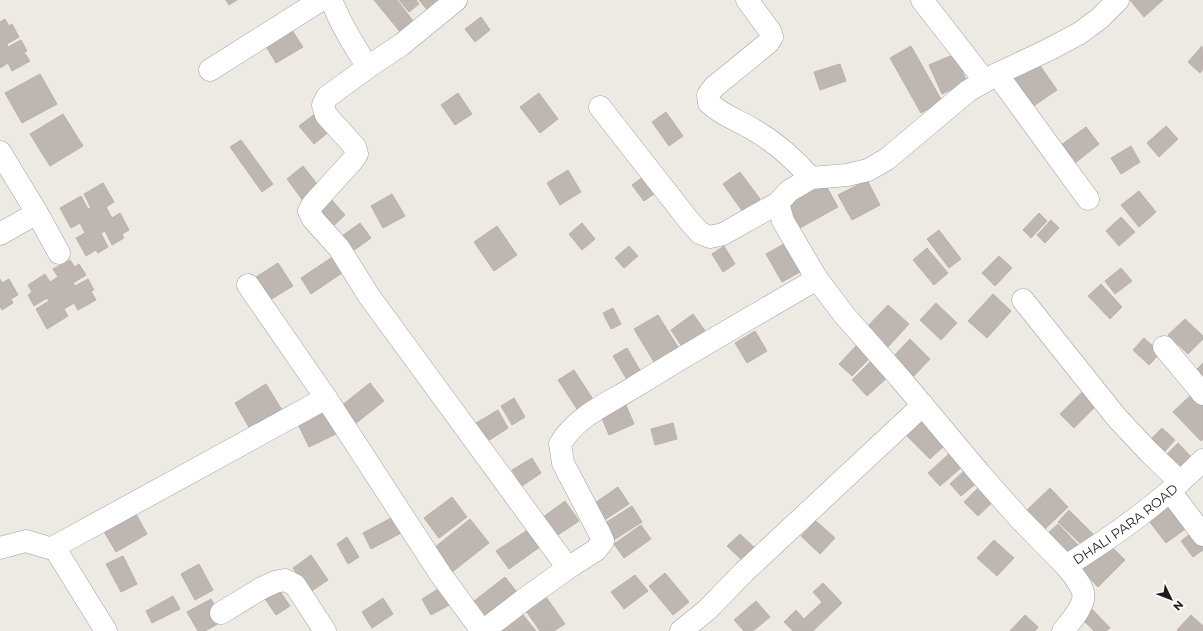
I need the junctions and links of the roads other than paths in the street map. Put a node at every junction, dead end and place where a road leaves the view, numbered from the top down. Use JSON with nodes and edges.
{"nodes":[{"id":1,"x":321,"y":0,"type":"edge"},
{"id":2,"x":331,"y":0,"type":"edge"},
{"id":3,"x":456,"y":0,"type":"edge"},
{"id":4,"x":747,"y":0,"type":"edge"},
{"id":5,"x":922,"y":0,"type":"edge"},
{"id":6,"x":1115,"y":1,"type":"edge"},
{"id":7,"x":368,"y":67,"type":"junction"},
{"id":8,"x":210,"y":70,"type":"dead end"},
{"id":9,"x":991,"y":77,"type":"junction"},
{"id":10,"x":600,"y":107,"type":"dead end"},
{"id":11,"x":1,"y":158,"type":"edge"},
{"id":12,"x":811,"y":178,"type":"junction"},
{"id":13,"x":1088,"y":199,"type":"dead end"},
{"id":14,"x":778,"y":203,"type":"junction"},
{"id":15,"x":37,"y":213,"type":"junction"},
{"id":16,"x":0,"y":234,"type":"edge"},
{"id":17,"x":59,"y":253,"type":"dead end"},
{"id":18,"x":817,"y":279,"type":"junction"},
{"id":19,"x":248,"y":285,"type":"dead end"},
{"id":20,"x":1023,"y":300,"type":"dead end"},
{"id":21,"x":1164,"y":347,"type":"dead end"},
{"id":22,"x":1203,"y":394,"type":"edge"},
{"id":23,"x":326,"y":398,"type":"junction"},
{"id":24,"x":923,"y":405,"type":"junction"},
{"id":25,"x":1203,"y":460,"type":"edge"},
{"id":26,"x":1175,"y":487,"type":"junction"},
{"id":27,"x":1203,"y":535,"type":"edge"},
{"id":28,"x":54,"y":547,"type":"junction"},
{"id":29,"x":0,"y":548,"type":"edge"},
{"id":30,"x":1066,"y":566,"type":"junction"},
{"id":31,"x":568,"y":568,"type":"junction"},
{"id":32,"x":221,"y":613,"type":"dead end"},
{"id":33,"x":106,"y":631,"type":"edge"},
{"id":34,"x":324,"y":631,"type":"edge"},
{"id":35,"x":482,"y":631,"type":"edge"},
{"id":36,"x":681,"y":631,"type":"edge"},
{"id":37,"x":1063,"y":631,"type":"edge"}],
"edges":[{"from":1,"to":8,"type":"street"},
{"from":2,"to":7,"type":"street"},
{"from":3,"to":7,"type":"street"},
{"from":4,"to":12,"type":"street"},
{"from":5,"to":9,"type":"street"},
{"from":6,"to":9,"type":"street"},
{"from":7,"to":31,"type":"street"},
{"from":9,"to":12,"type":"street"},
{"from":9,"to":13,"type":"street"},
{"from":10,"to":14,"type":"street"},
{"from":11,"to":15,"type":"street"},
{"from":12,"to":14,"type":"street"},
{"from":14,"to":18,"type":"street"},
{"from":15,"to":16,"type":"street"},
{"from":15,"to":17,"type":"street"},
{"from":18,"to":24,"type":"street"},
{"from":18,"to":31,"type":"street"},
{"from":19,"to":23,"type":"street"},
{"from":20,"to":26,"type":"street"},
{"from":21,"to":22,"type":"street"},
{"from":23,"to":28,"type":"street"},
{"from":23,"to":35,"type":"street"},
{"from":24,"to":30,"type":"street"},
{"from":24,"to":36,"type":"street"},
{"from":25,"to":26,"type":"street","name":"DHALI PARA ROAD"},
{"from":26,"to":27,"type":"street"},
{"from":26,"to":30,"type":"street","name":"DHALI PARA ROAD"},
{"from":28,"to":29,"type":"street"},
{"from":28,"to":33,"type":"street"},
{"from":30,"to":37,"type":"street","name":"DHALI PARA ROAD"},
{"from":31,"to":35,"type":"street"},
{"from":32,"to":34,"type":"street"}]}
